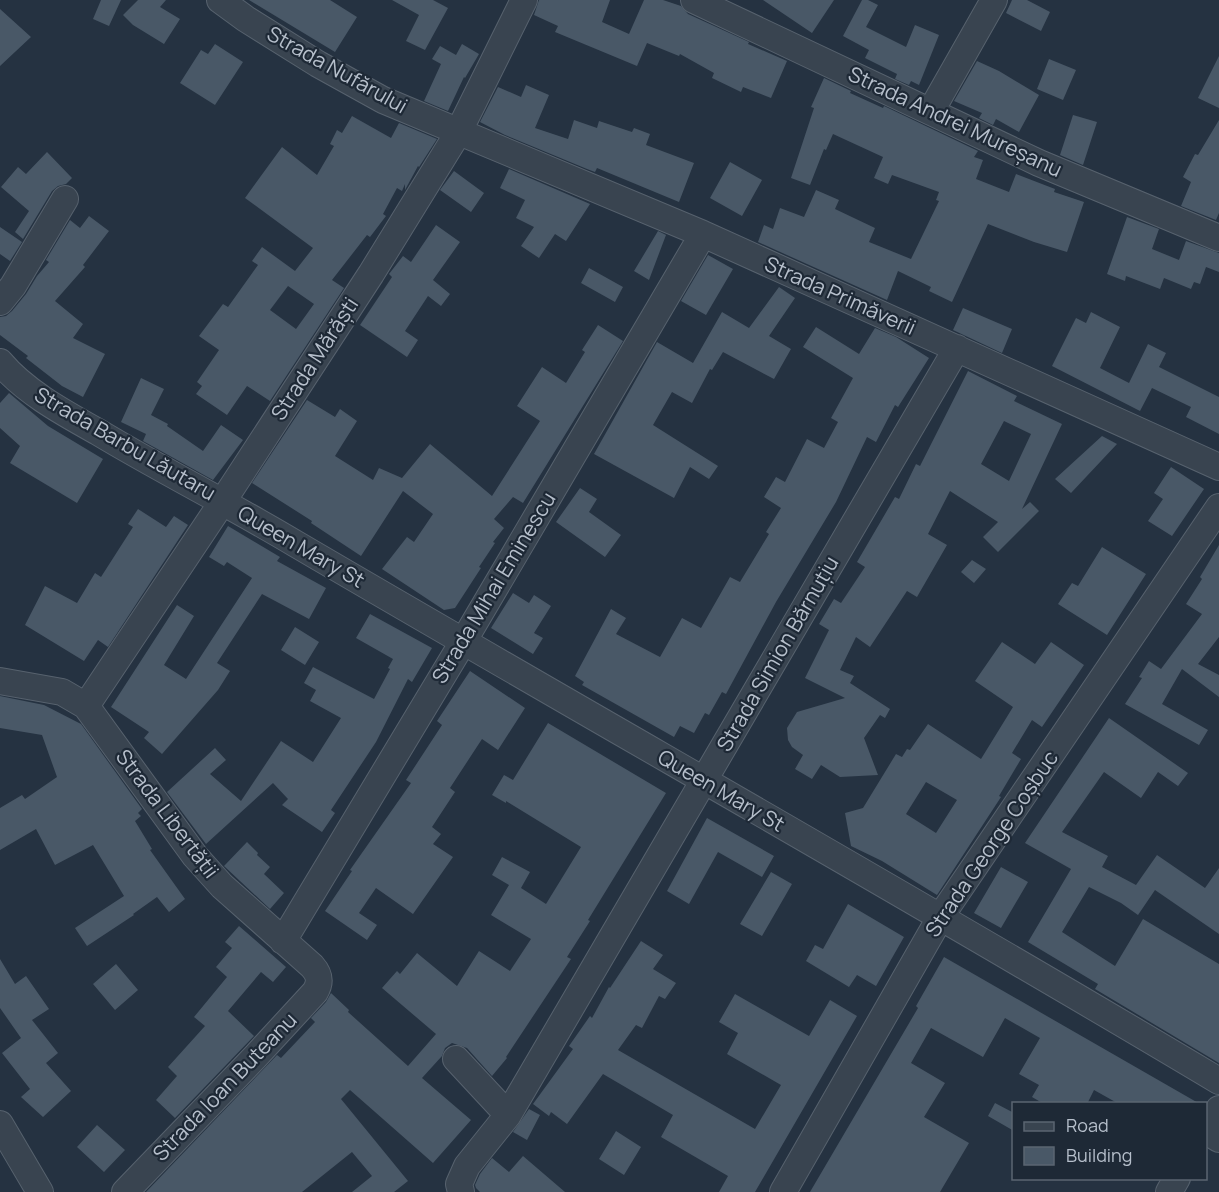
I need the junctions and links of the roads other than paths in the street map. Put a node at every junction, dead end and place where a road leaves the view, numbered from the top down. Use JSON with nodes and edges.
{"nodes":[{"id":1,"x":220,"y":0,"type":"edge"},
{"id":2,"x":524,"y":0,"type":"edge"},
{"id":3,"x":694,"y":0,"type":"edge"},
{"id":4,"x":993,"y":0,"type":"edge"},
{"id":5,"x":931,"y":111,"type":"junction"},
{"id":6,"x":458,"y":133,"type":"junction"},
{"id":7,"x":64,"y":199,"type":"dead end"},
{"id":8,"x":703,"y":234,"type":"junction"},
{"id":9,"x":1219,"y":238,"type":"edge"},
{"id":10,"x":0,"y":302,"type":"edge"},
{"id":11,"x":957,"y":348,"type":"junction"},
{"id":12,"x":0,"y":362,"type":"edge"},
{"id":13,"x":1219,"y":467,"type":"edge"},
{"id":14,"x":223,"y":501,"type":"junction"},
{"id":15,"x":1219,"y":507,"type":"edge"},
{"id":16,"x":464,"y":642,"type":"junction"},
{"id":17,"x":0,"y":681,"type":"edge"},
{"id":18,"x":86,"y":706,"type":"junction"},
{"id":19,"x":703,"y":781,"type":"junction"},
{"id":20,"x":941,"y":916,"type":"junction"},
{"id":21,"x":282,"y":941,"type":"junction"},
{"id":22,"x":320,"y":979,"type":"joint"},
{"id":23,"x":456,"y":1059,"type":"dead end"},
{"id":24,"x":1219,"y":1081,"type":"edge"},
{"id":25,"x":1219,"y":1109,"type":"edge"},
{"id":26,"x":508,"y":1115,"type":"junction"},
{"id":27,"x":0,"y":1124,"type":"edge"},
{"id":28,"x":1207,"y":1129,"type":"edge"},
{"id":29,"x":40,"y":1192,"type":"edge"},
{"id":30,"x":124,"y":1192,"type":"edge"},
{"id":31,"x":461,"y":1192,"type":"edge"},
{"id":32,"x":783,"y":1192,"type":"edge"}],
"edges":[{"from":1,"to":6,"type":"street","name":"Strada Nufărului"},
{"from":2,"to":6,"type":"street","name":"Strada Mărăști"},
{"from":3,"to":5,"type":"street","name":"Strada Andrei Mureșanu"},
{"from":4,"to":5,"type":"street"},
{"from":5,"to":9,"type":"street","name":"Strada Andrei Mureșanu"},
{"from":6,"to":8,"type":"street","name":"Strada Primăverii"},
{"from":6,"to":14,"type":"street","name":"Strada Mărăști"},
{"from":7,"to":10,"type":"street"},
{"from":8,"to":11,"type":"street","name":"Strada Primăverii"},
{"from":8,"to":16,"type":"street","name":"Strada Mihai Eminescu"},
{"from":11,"to":13,"type":"street","name":"Strada Primăverii"},
{"from":11,"to":19,"type":"street","name":"Strada Simion Bărnuțiu"},
{"from":12,"to":14,"type":"street","name":"Strada Barbu Lăutaru"},
{"from":14,"to":16,"type":"street","name":"Queen Mary St"},
{"from":14,"to":18,"type":"street","name":"Strada Mărăști"},
{"from":15,"to":20,"type":"street","name":"Strada George Coșbuc"},
{"from":16,"to":19,"type":"street","name":"Queen Mary St"},
{"from":16,"to":21,"type":"street","name":"Strada Mihai Eminescu"},
{"from":17,"to":18,"type":"street","name":"Strada Libertății"},
{"from":18,"to":21,"type":"street","name":"Strada Libertății"},
{"from":19,"to":20,"type":"street","name":"Queen Mary St"},
{"from":19,"to":26,"type":"street","name":"Strada Simion Bărnuțiu"},
{"from":20,"to":24,"type":"street","name":"Queen Mary St"},
{"from":20,"to":32,"type":"street","name":"Strada George Coșbuc"},
{"from":21,"to":22,"type":"street","name":"Strada Libertății"},
{"from":22,"to":30,"type":"street","name":"Strada Ioan Buteanu"},
{"from":23,"to":26,"type":"street"},
{"from":25,"to":28,"type":"street"},
{"from":26,"to":31,"type":"street"},
{"from":27,"to":29,"type":"street"}]}
